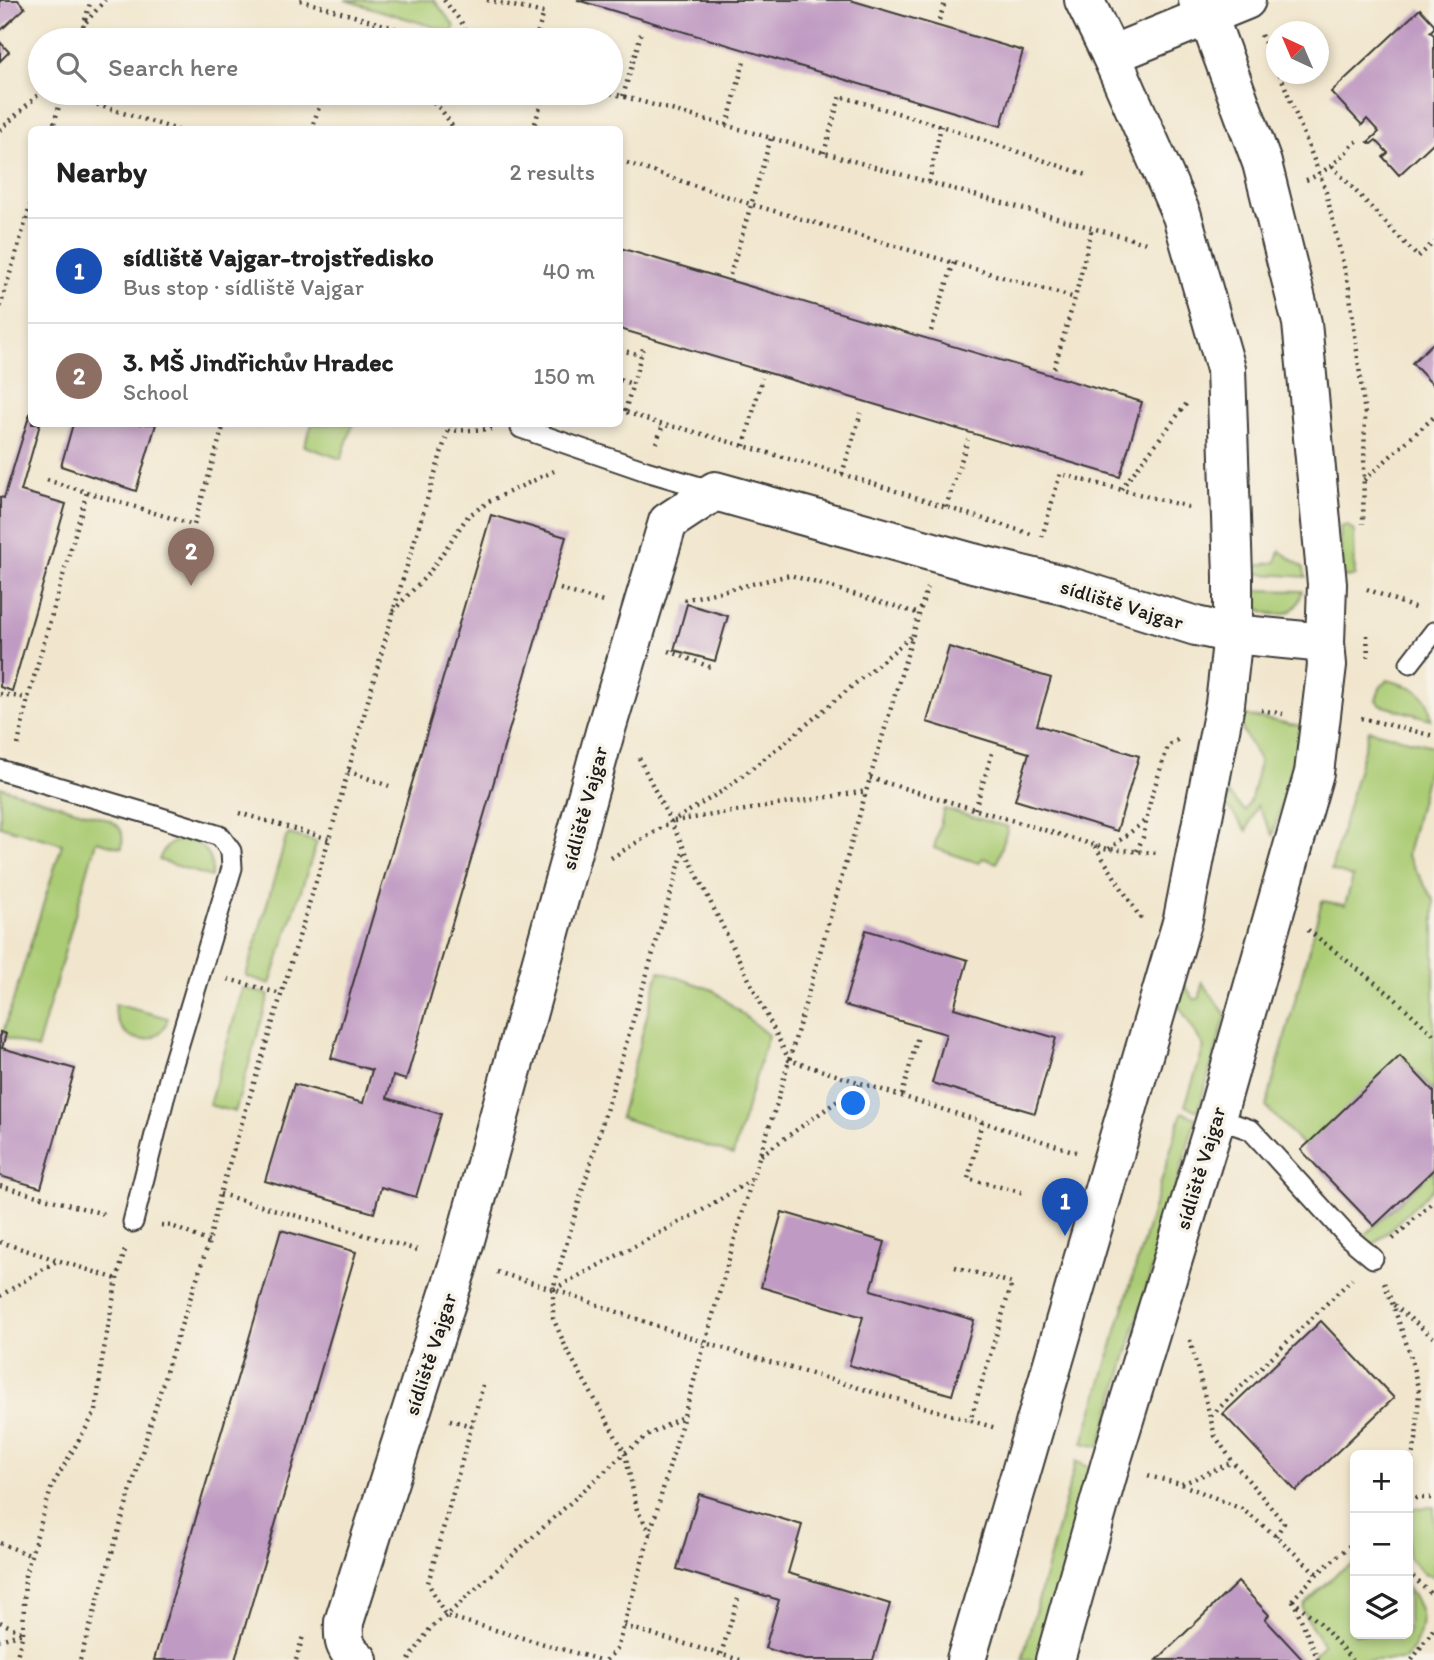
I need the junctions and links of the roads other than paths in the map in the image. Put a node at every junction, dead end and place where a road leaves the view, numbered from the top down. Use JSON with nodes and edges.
{"nodes":[{"id":1,"x":1084,"y":0,"type":"edge"},
{"id":2,"x":1246,"y":0,"type":"edge"},
{"id":3,"x":1203,"y":8,"type":"edge"},
{"id":4,"x":1111,"y":55,"type":"junction"},
{"id":5,"x":521,"y":428,"type":"road end"},
{"id":6,"x":715,"y":491,"type":"junction"},
{"id":7,"x":1434,"y":632,"type":"edge"},
{"id":8,"x":1233,"y":634,"type":"junction"},
{"id":9,"x":1325,"y":643,"type":"junction"},
{"id":10,"x":1410,"y":663,"type":"dead end"},
{"id":11,"x":0,"y":770,"type":"edge"},
{"id":12,"x":1216,"y":1118,"type":"junction"},
{"id":13,"x":133,"y":1222,"type":"dead end"},
{"id":14,"x":1373,"y":1258,"type":"road end"},
{"id":15,"x":358,"y":1660,"type":"edge"},
{"id":16,"x":966,"y":1660,"type":"edge"},
{"id":17,"x":1055,"y":1660,"type":"edge"}],
"edges":[{"from":1,"to":4,"type":"street"},
{"from":2,"to":3,"type":"street"},
{"from":3,"to":4,"type":"street"},
{"from":3,"to":9,"type":"street","name":"sídliště Vajgar"},
{"from":4,"to":8,"type":"street"},
{"from":5,"to":6,"type":"lane"},
{"from":6,"to":8,"type":"street","name":"sídliště Vajgar"},
{"from":6,"to":15,"type":"street","name":"sídliště Vajgar"},
{"from":7,"to":10,"type":"lane"},
{"from":8,"to":9,"type":"street","name":"sídliště Vajgar"},
{"from":8,"to":16,"type":"street"},
{"from":9,"to":12,"type":"street","name":"sídliště Vajgar"},
{"from":11,"to":13,"type":"lane"},
{"from":12,"to":14,"type":"lane"},
{"from":12,"to":17,"type":"street","name":"sídliště Vajgar"}]}
